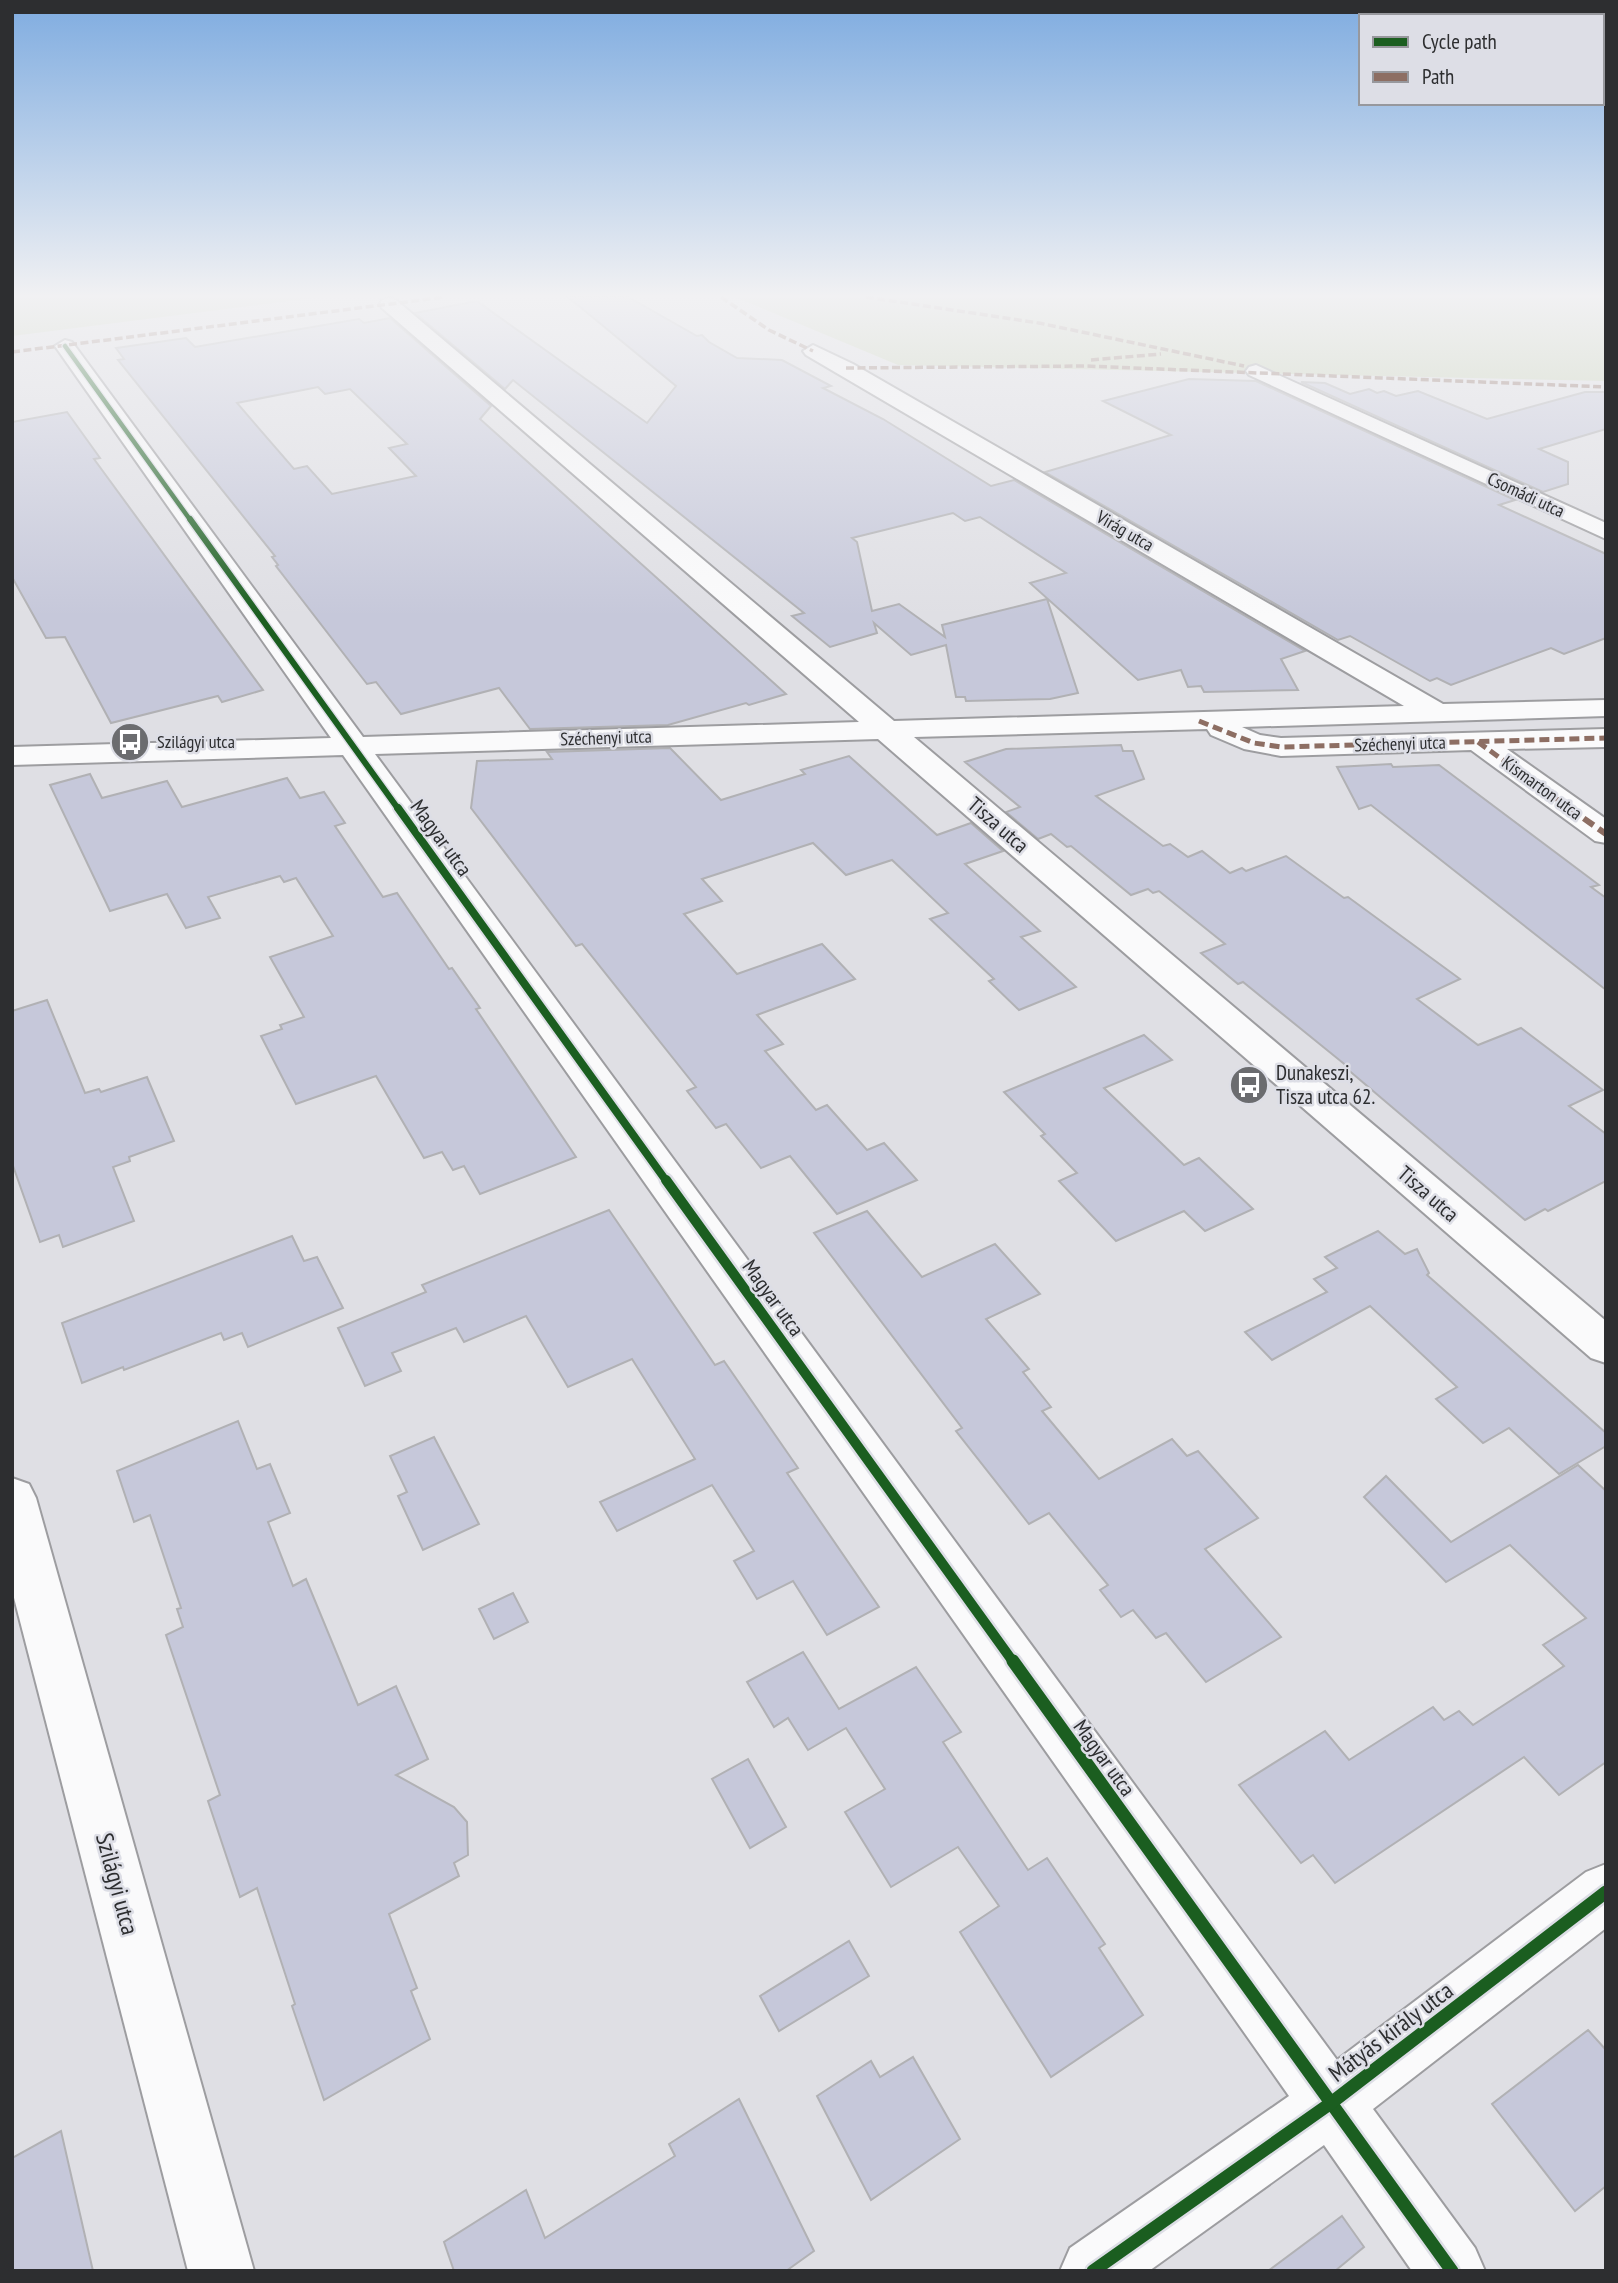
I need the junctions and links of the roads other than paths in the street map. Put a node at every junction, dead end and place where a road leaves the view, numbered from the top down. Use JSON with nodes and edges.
{"nodes":[{"id":1,"x":107,"y":404,"type":"edge"},
{"id":2,"x":505,"y":404,"type":"edge"},
{"id":3,"x":907,"y":404,"type":"edge"},
{"id":4,"x":1327,"y":404,"type":"edge"},
{"id":5,"x":1606,"y":532,"type":"edge"},
{"id":6,"x":1606,"y":708,"type":"edge"},
{"id":7,"x":1437,"y":713,"type":"junction"},
{"id":8,"x":1199,"y":721,"type":"junction"},
{"id":9,"x":886,"y":729,"type":"junction"},
{"id":10,"x":1606,"y":738,"type":"edge"},
{"id":11,"x":1478,"y":742,"type":"junction"},
{"id":12,"x":354,"y":746,"type":"junction"},
{"id":13,"x":12,"y":756,"type":"edge"},
{"id":14,"x":1606,"y":834,"type":"edge"},
{"id":15,"x":1606,"y":1346,"type":"edge"},
{"id":16,"x":12,"y":1497,"type":"edge"},
{"id":17,"x":1606,"y":1892,"type":"edge"},
{"id":18,"x":1331,"y":2103,"type":"junction"},
{"id":19,"x":221,"y":2271,"type":"edge"},
{"id":20,"x":1093,"y":2271,"type":"edge"},
{"id":21,"x":1452,"y":2271,"type":"edge"}],
"edges":[{"from":1,"to":12,"type":"street","name":"Magyar utca"},
{"from":2,"to":9,"type":"street","name":"Tisza utca"},
{"from":3,"to":7,"type":"street","name":"Virág utca"},
{"from":4,"to":5,"type":"street","name":"Csomádi utca"},
{"from":6,"to":7,"type":"street","name":"Széchenyi utca"},
{"from":7,"to":8,"type":"street","name":"Széchenyi utca"},
{"from":8,"to":9,"type":"street","name":"Széchenyi utca"},
{"from":8,"to":11,"type":"street","name":"Széchenyi utca"},
{"from":9,"to":12,"type":"street","name":"Széchenyi utca"},
{"from":9,"to":15,"type":"street","name":"Tisza utca"},
{"from":10,"to":11,"type":"street","name":"Széchenyi utca"},
{"from":11,"to":14,"type":"street","name":"Kismarton utca"},
{"from":12,"to":13,"type":"street","name":"Széchenyi utca"},
{"from":12,"to":18,"type":"street","name":"Magyar utca"},
{"from":16,"to":19,"type":"street","name":"Szilágyi utca"},
{"from":17,"to":18,"type":"street","name":"Mátyás király utca"},
{"from":18,"to":20,"type":"street","name":"Mátyás király utca"},
{"from":18,"to":21,"type":"street","name":"Magyar utca"}]}
